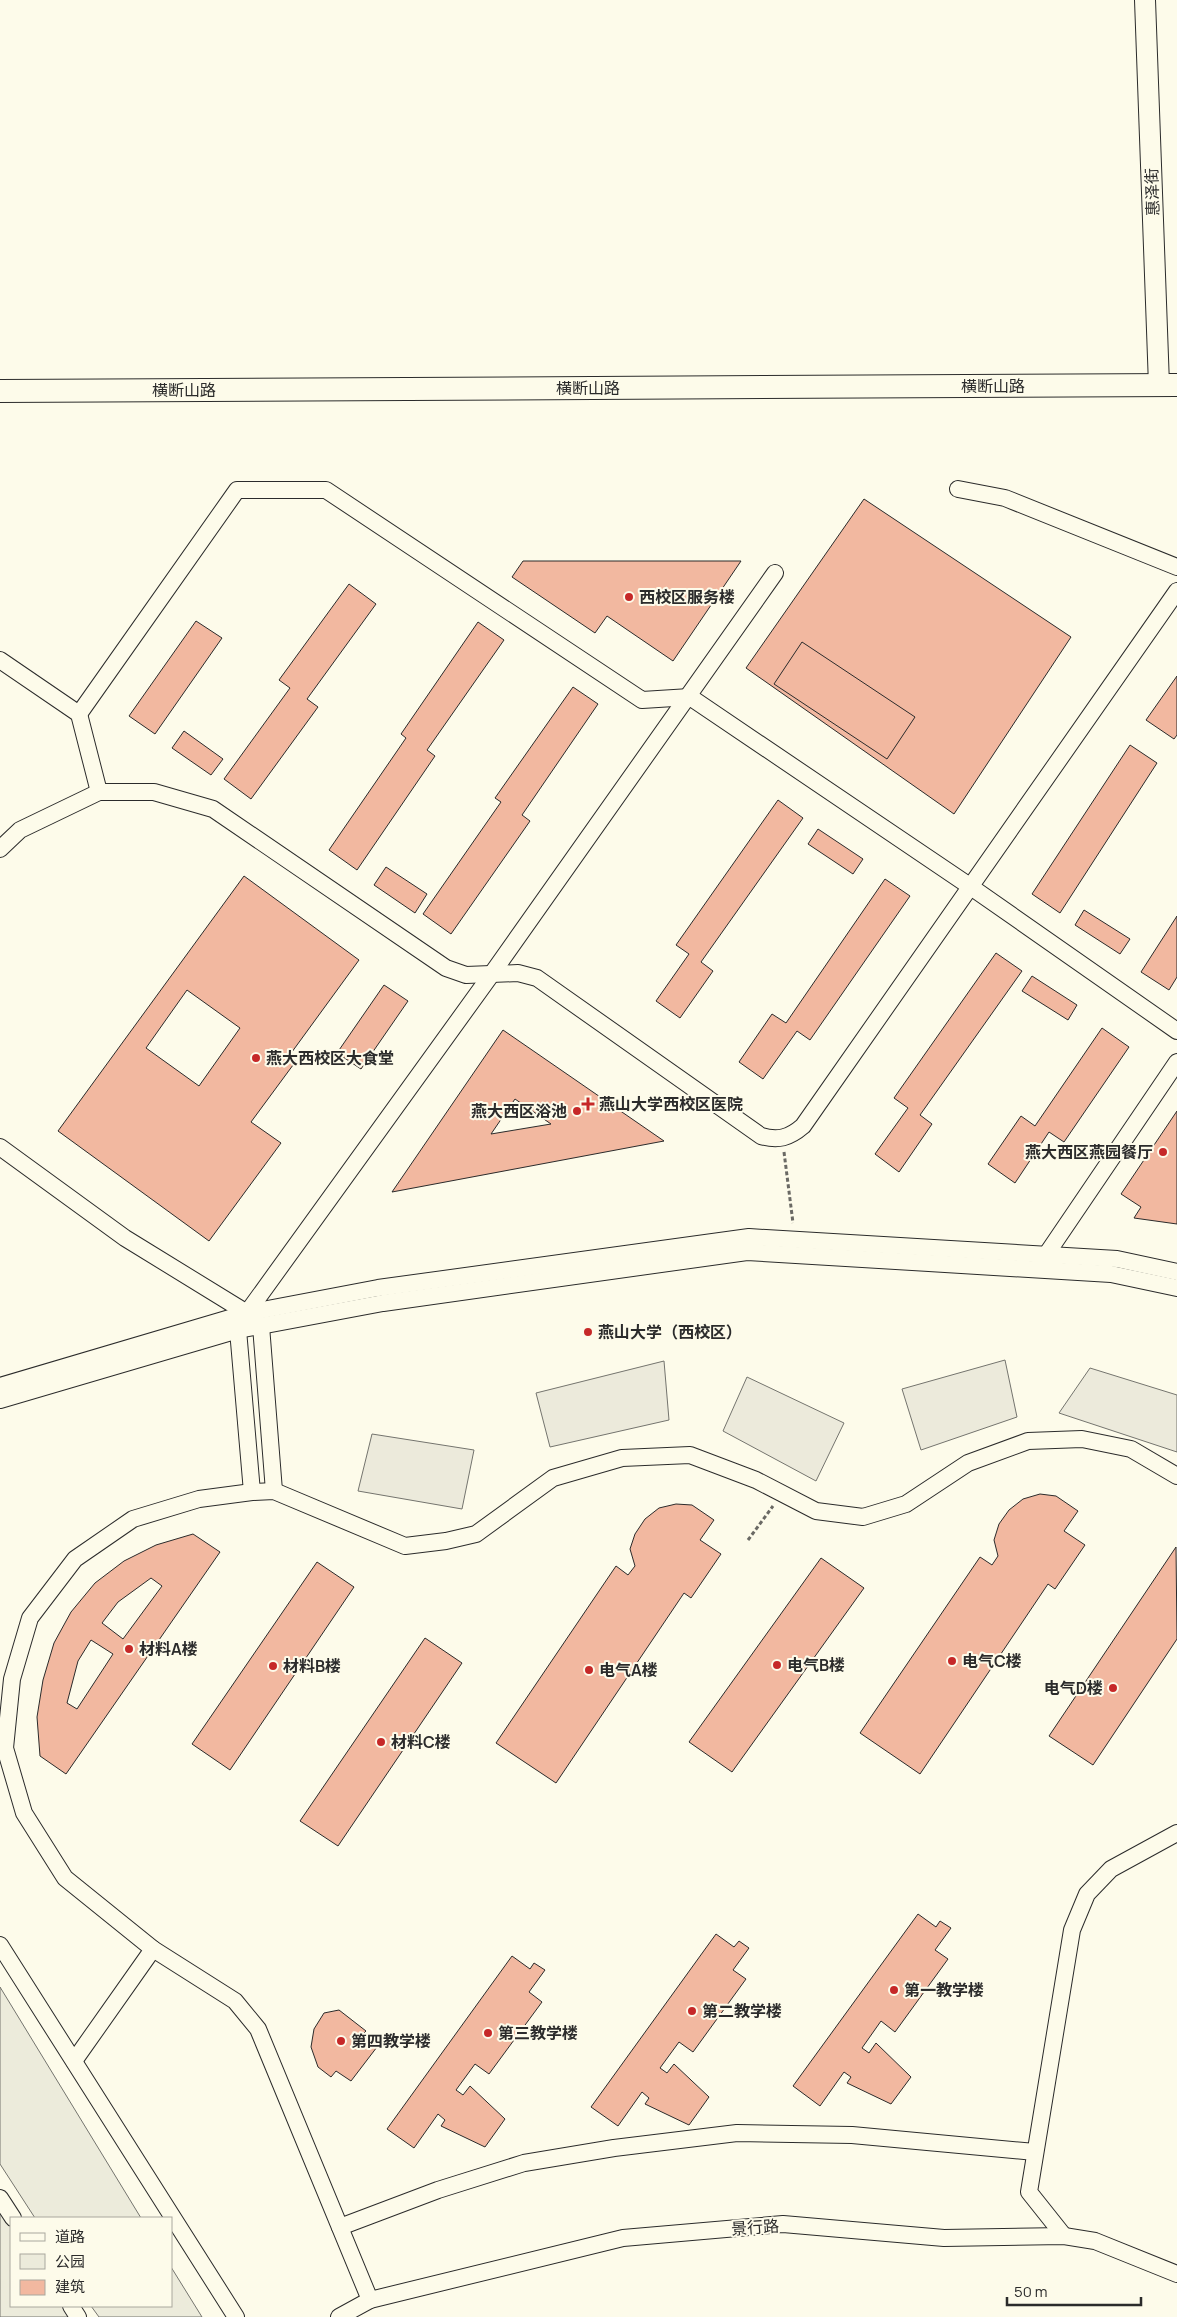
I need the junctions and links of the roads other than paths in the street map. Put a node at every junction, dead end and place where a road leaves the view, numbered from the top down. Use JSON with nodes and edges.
{"nodes":[{"id":1,"x":1145,"y":0,"type":"edge"},
{"id":2,"x":1168,"y":385,"type":"edge"},
{"id":3,"x":0,"y":391,"type":"edge"},
{"id":4,"x":958,"y":490,"type":"dead end"},
{"id":5,"x":1177,"y":567,"type":"edge"},
{"id":6,"x":775,"y":573,"type":"dead end"},
{"id":7,"x":1177,"y":591,"type":"edge"},
{"id":8,"x":0,"y":660,"type":"edge"},
{"id":9,"x":690,"y":697,"type":"junction"},
{"id":10,"x":79,"y":714,"type":"junction"},
{"id":11,"x":99,"y":792,"type":"junction"},
{"id":12,"x":0,"y":849,"type":"edge"},
{"id":13,"x":971,"y":887,"type":"junction"},
{"id":14,"x":492,"y":976,"type":"junction"},
{"id":15,"x":1177,"y":1031,"type":"edge"},
{"id":16,"x":1177,"y":1062,"type":"edge"},
{"id":17,"x":0,"y":1147,"type":"edge"},
{"id":18,"x":1046,"y":1262,"type":"junction"},
{"id":19,"x":1177,"y":1272,"type":"edge"},
{"id":20,"x":1177,"y":1288,"type":"edge"},
{"id":21,"x":248,"y":1314,"type":"junction"},
{"id":22,"x":261,"y":1326,"type":"junction"},
{"id":23,"x":238,"y":1330,"type":"junction"},
{"id":24,"x":0,"y":1386,"type":"edge"},
{"id":25,"x":0,"y":1400,"type":"edge"},
{"id":26,"x":1177,"y":1476,"type":"edge"},
{"id":27,"x":252,"y":1492,"type":"junction"},
{"id":28,"x":274,"y":1492,"type":"junction"},
{"id":29,"x":1177,"y":1833,"type":"edge"},
{"id":30,"x":0,"y":1945,"type":"edge"},
{"id":31,"x":153,"y":1948,"type":"junction"},
{"id":32,"x":74,"y":2061,"type":"junction"},
{"id":33,"x":1036,"y":2152,"type":"junction"},
{"id":34,"x":0,"y":2198,"type":"edge"},
{"id":35,"x":12,"y":2217,"type":"edge"},
{"id":36,"x":340,"y":2227,"type":"junction"},
{"id":37,"x":1064,"y":2236,"type":"junction"},
{"id":38,"x":1177,"y":2274,"type":"edge"},
{"id":39,"x":370,"y":2300,"type":"junction"},
{"id":40,"x":236,"y":2317,"type":"edge"},
{"id":41,"x":339,"y":2317,"type":"edge"}],
"edges":[{"from":1,"to":2,"type":"street","name":"惠泽街"},
{"from":2,"to":3,"type":"main road","name":"横断山路"},
{"from":4,"to":5,"type":"street"},
{"from":6,"to":9,"type":"street"},
{"from":7,"to":13,"type":"street"},
{"from":8,"to":10,"type":"street"},
{"from":9,"to":10,"type":"street"},
{"from":9,"to":13,"type":"street"},
{"from":9,"to":14,"type":"street"},
{"from":10,"to":11,"type":"street"},
{"from":11,"to":12,"type":"street"},
{"from":11,"to":14,"type":"street"},
{"from":13,"to":14,"type":"street"},
{"from":13,"to":15,"type":"street"},
{"from":14,"to":21,"type":"street"},
{"from":16,"to":18,"type":"street"},
{"from":17,"to":21,"type":"street"},
{"from":18,"to":19,"type":"street"},
{"from":18,"to":20,"type":"street"},
{"from":18,"to":21,"type":"street"},
{"from":18,"to":22,"type":"street"},
{"from":21,"to":22,"type":"street"},
{"from":21,"to":23,"type":"street"},
{"from":21,"to":24,"type":"street"},
{"from":22,"to":23,"type":"street"},
{"from":22,"to":28,"type":"street"},
{"from":23,"to":25,"type":"street"},
{"from":23,"to":27,"type":"street"},
{"from":26,"to":28,"type":"street"},
{"from":27,"to":28,"type":"street"},
{"from":27,"to":31,"type":"street"},
{"from":29,"to":33,"type":"street"},
{"from":30,"to":32,"type":"street"},
{"from":31,"to":32,"type":"street"},
{"from":31,"to":36,"type":"street"},
{"from":32,"to":40,"type":"street"},
{"from":33,"to":36,"type":"street"},
{"from":33,"to":37,"type":"street"},
{"from":34,"to":35,"type":"street"},
{"from":36,"to":39,"type":"street"},
{"from":37,"to":38,"type":"street","name":"景行路"},
{"from":37,"to":39,"type":"street","name":"景行路"},
{"from":39,"to":41,"type":"street","name":"景行路"}]}
